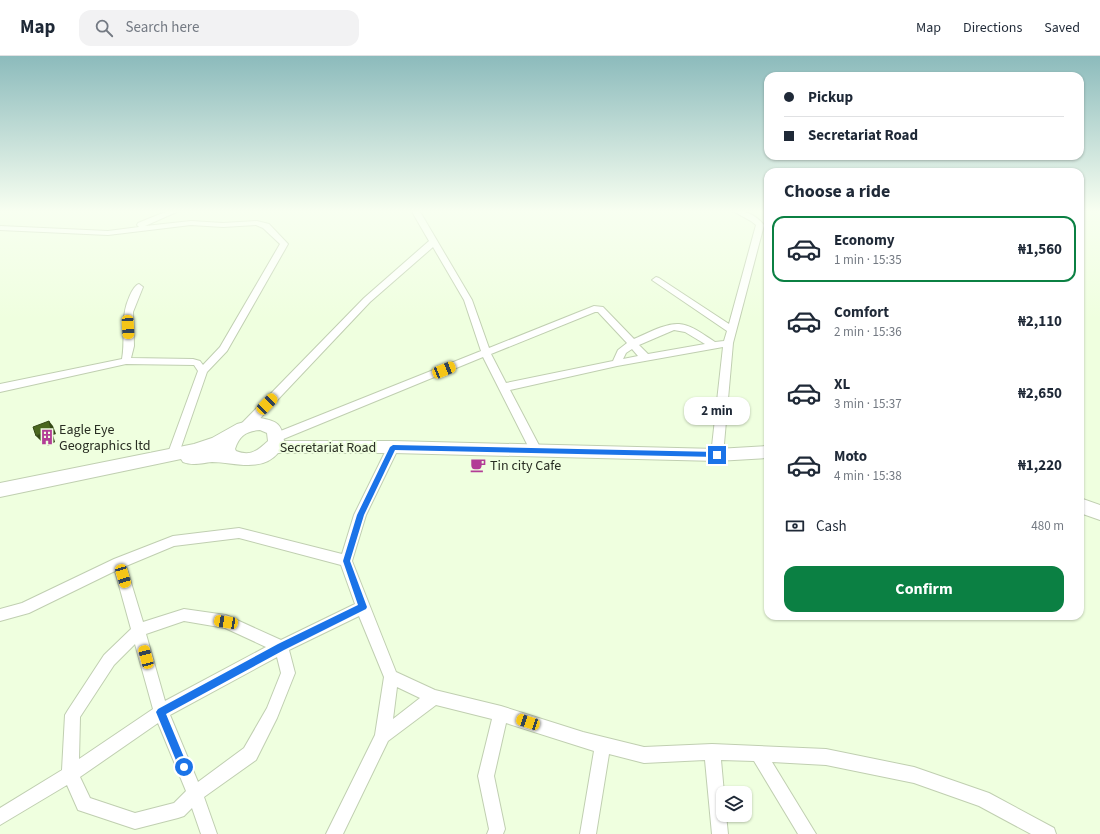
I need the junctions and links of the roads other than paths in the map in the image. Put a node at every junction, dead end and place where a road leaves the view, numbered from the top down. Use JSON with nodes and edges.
{"nodes":[{"id":1,"x":282,"y":246,"type":"edge"},
{"id":2,"x":427,"y":246,"type":"edge"},
{"id":3,"x":435,"y":246,"type":"edge"},
{"id":4,"x":754,"y":246,"type":"edge"},
{"id":5,"x":656,"y":280,"type":"dead end"},
{"id":6,"x":139,"y":287,"type":"dead end"},
{"id":7,"x":732,"y":330,"type":"junction"},
{"id":8,"x":690,"y":332,"type":"junction"},
{"id":9,"x":728,"y":343,"type":"junction"},
{"id":10,"x":633,"y":344,"type":"junction"},
{"id":11,"x":715,"y":346,"type":"junction"},
{"id":12,"x":692,"y":349,"type":"junction"},
{"id":13,"x":486,"y":353,"type":"junction"},
{"id":14,"x":645,"y":358,"type":"junction"},
{"id":15,"x":126,"y":361,"type":"junction"},
{"id":16,"x":617,"y":363,"type":"junction"},
{"id":17,"x":203,"y":371,"type":"junction"},
{"id":18,"x":505,"y":387,"type":"junction"},
{"id":19,"x":0,"y":388,"type":"edge"},
{"id":20,"x":240,"y":430,"type":"junction"},
{"id":21,"x":275,"y":442,"type":"junction"},
{"id":22,"x":393,"y":447,"type":"junction"},
{"id":23,"x":536,"y":451,"type":"junction"},
{"id":24,"x":764,"y":452,"type":"edge"},
{"id":25,"x":174,"y":453,"type":"junction"},
{"id":26,"x":717,"y":455,"type":"junction"},
{"id":27,"x":236,"y":459,"type":"junction"},
{"id":28,"x":0,"y":490,"type":"edge"},
{"id":29,"x":0,"y":499,"type":"edge"},
{"id":30,"x":1084,"y":507,"type":"edge"},
{"id":31,"x":1100,"y":513,"type":"edge"},
{"id":32,"x":346,"y":561,"type":"junction"},
{"id":33,"x":119,"y":563,"type":"junction"},
{"id":34,"x":363,"y":607,"type":"junction"},
{"id":35,"x":0,"y":615,"type":"edge"},
{"id":36,"x":139,"y":630,"type":"junction"},
{"id":37,"x":281,"y":647,"type":"junction"},
{"id":38,"x":391,"y":678,"type":"junction"},
{"id":39,"x":434,"y":697,"type":"junction"},
{"id":40,"x":161,"y":712,"type":"junction"},
{"id":41,"x":501,"y":714,"type":"junction"},
{"id":42,"x":383,"y":736,"type":"junction"},
{"id":43,"x":603,"y":745,"type":"junction"},
{"id":44,"x":712,"y":752,"type":"junction"},
{"id":45,"x":758,"y":753,"type":"junction"},
{"id":46,"x":70,"y":774,"type":"junction"},
{"id":47,"x":195,"y":794,"type":"junction"},
{"id":48,"x":0,"y":817,"type":"edge"},
{"id":49,"x":210,"y":834,"type":"edge"},
{"id":50,"x":334,"y":834,"type":"edge"},
{"id":51,"x":495,"y":834,"type":"edge"},
{"id":52,"x":588,"y":834,"type":"edge"},
{"id":53,"x":720,"y":834,"type":"edge"},
{"id":54,"x":808,"y":834,"type":"edge"},
{"id":55,"x":1048,"y":834,"type":"edge"}],
"edges":[{"from":1,"to":17,"type":"street"},
{"from":2,"to":20,"type":"street"},
{"from":3,"to":13,"type":"street"},
{"from":4,"to":7,"type":"street"},
{"from":5,"to":7,"type":"street"},
{"from":6,"to":15,"type":"street"},
{"from":7,"to":9,"type":"street"},
{"from":8,"to":10,"type":"street"},
{"from":8,"to":11,"type":"street"},
{"from":8,"to":12,"type":"street"},
{"from":9,"to":11,"type":"street"},
{"from":9,"to":26,"type":"street"},
{"from":10,"to":13,"type":"street"},
{"from":10,"to":14,"type":"street"},
{"from":10,"to":16,"type":"street"},
{"from":11,"to":12,"type":"street"},
{"from":12,"to":14,"type":"street"},
{"from":13,"to":18,"type":"street"},
{"from":13,"to":21,"type":"street"},
{"from":14,"to":16,"type":"street"},
{"from":15,"to":17,"type":"street"},
{"from":15,"to":19,"type":"street"},
{"from":16,"to":18,"type":"street"},
{"from":17,"to":25,"type":"street"},
{"from":18,"to":23,"type":"street"},
{"from":20,"to":21,"type":"street"},
{"from":20,"to":25,"type":"street"},
{"from":20,"to":27,"type":"street"},
{"from":21,"to":22,"type":"street","name":"Secretariat Road"},
{"from":21,"to":27,"type":"street"},
{"from":22,"to":23,"type":"street","name":"Secretariat Road"},
{"from":22,"to":32,"type":"street"},
{"from":23,"to":26,"type":"street","name":"Secretariat Road"},
{"from":24,"to":26,"type":"street","name":"Secretariat Road"},
{"from":25,"to":28,"type":"street"},
{"from":27,"to":29,"type":"street"},
{"from":30,"to":31,"type":"street"},
{"from":32,"to":33,"type":"street"},
{"from":32,"to":34,"type":"street"},
{"from":33,"to":35,"type":"street"},
{"from":33,"to":36,"type":"street"},
{"from":34,"to":37,"type":"street"},
{"from":34,"to":38,"type":"street"},
{"from":36,"to":37,"type":"street"},
{"from":36,"to":40,"type":"street"},
{"from":36,"to":46,"type":"street"},
{"from":37,"to":40,"type":"street"},
{"from":37,"to":47,"type":"street"},
{"from":38,"to":39,"type":"street"},
{"from":38,"to":42,"type":"street"},
{"from":39,"to":41,"type":"street"},
{"from":39,"to":42,"type":"street"},
{"from":40,"to":46,"type":"street"},
{"from":40,"to":47,"type":"street"},
{"from":41,"to":43,"type":"street"},
{"from":41,"to":51,"type":"street"},
{"from":42,"to":50,"type":"street"},
{"from":43,"to":44,"type":"street"},
{"from":43,"to":52,"type":"street"},
{"from":44,"to":45,"type":"street"},
{"from":44,"to":53,"type":"street"},
{"from":45,"to":54,"type":"street"},
{"from":45,"to":55,"type":"street"},
{"from":46,"to":47,"type":"street"},
{"from":46,"to":48,"type":"street"},
{"from":47,"to":49,"type":"street"}]}
